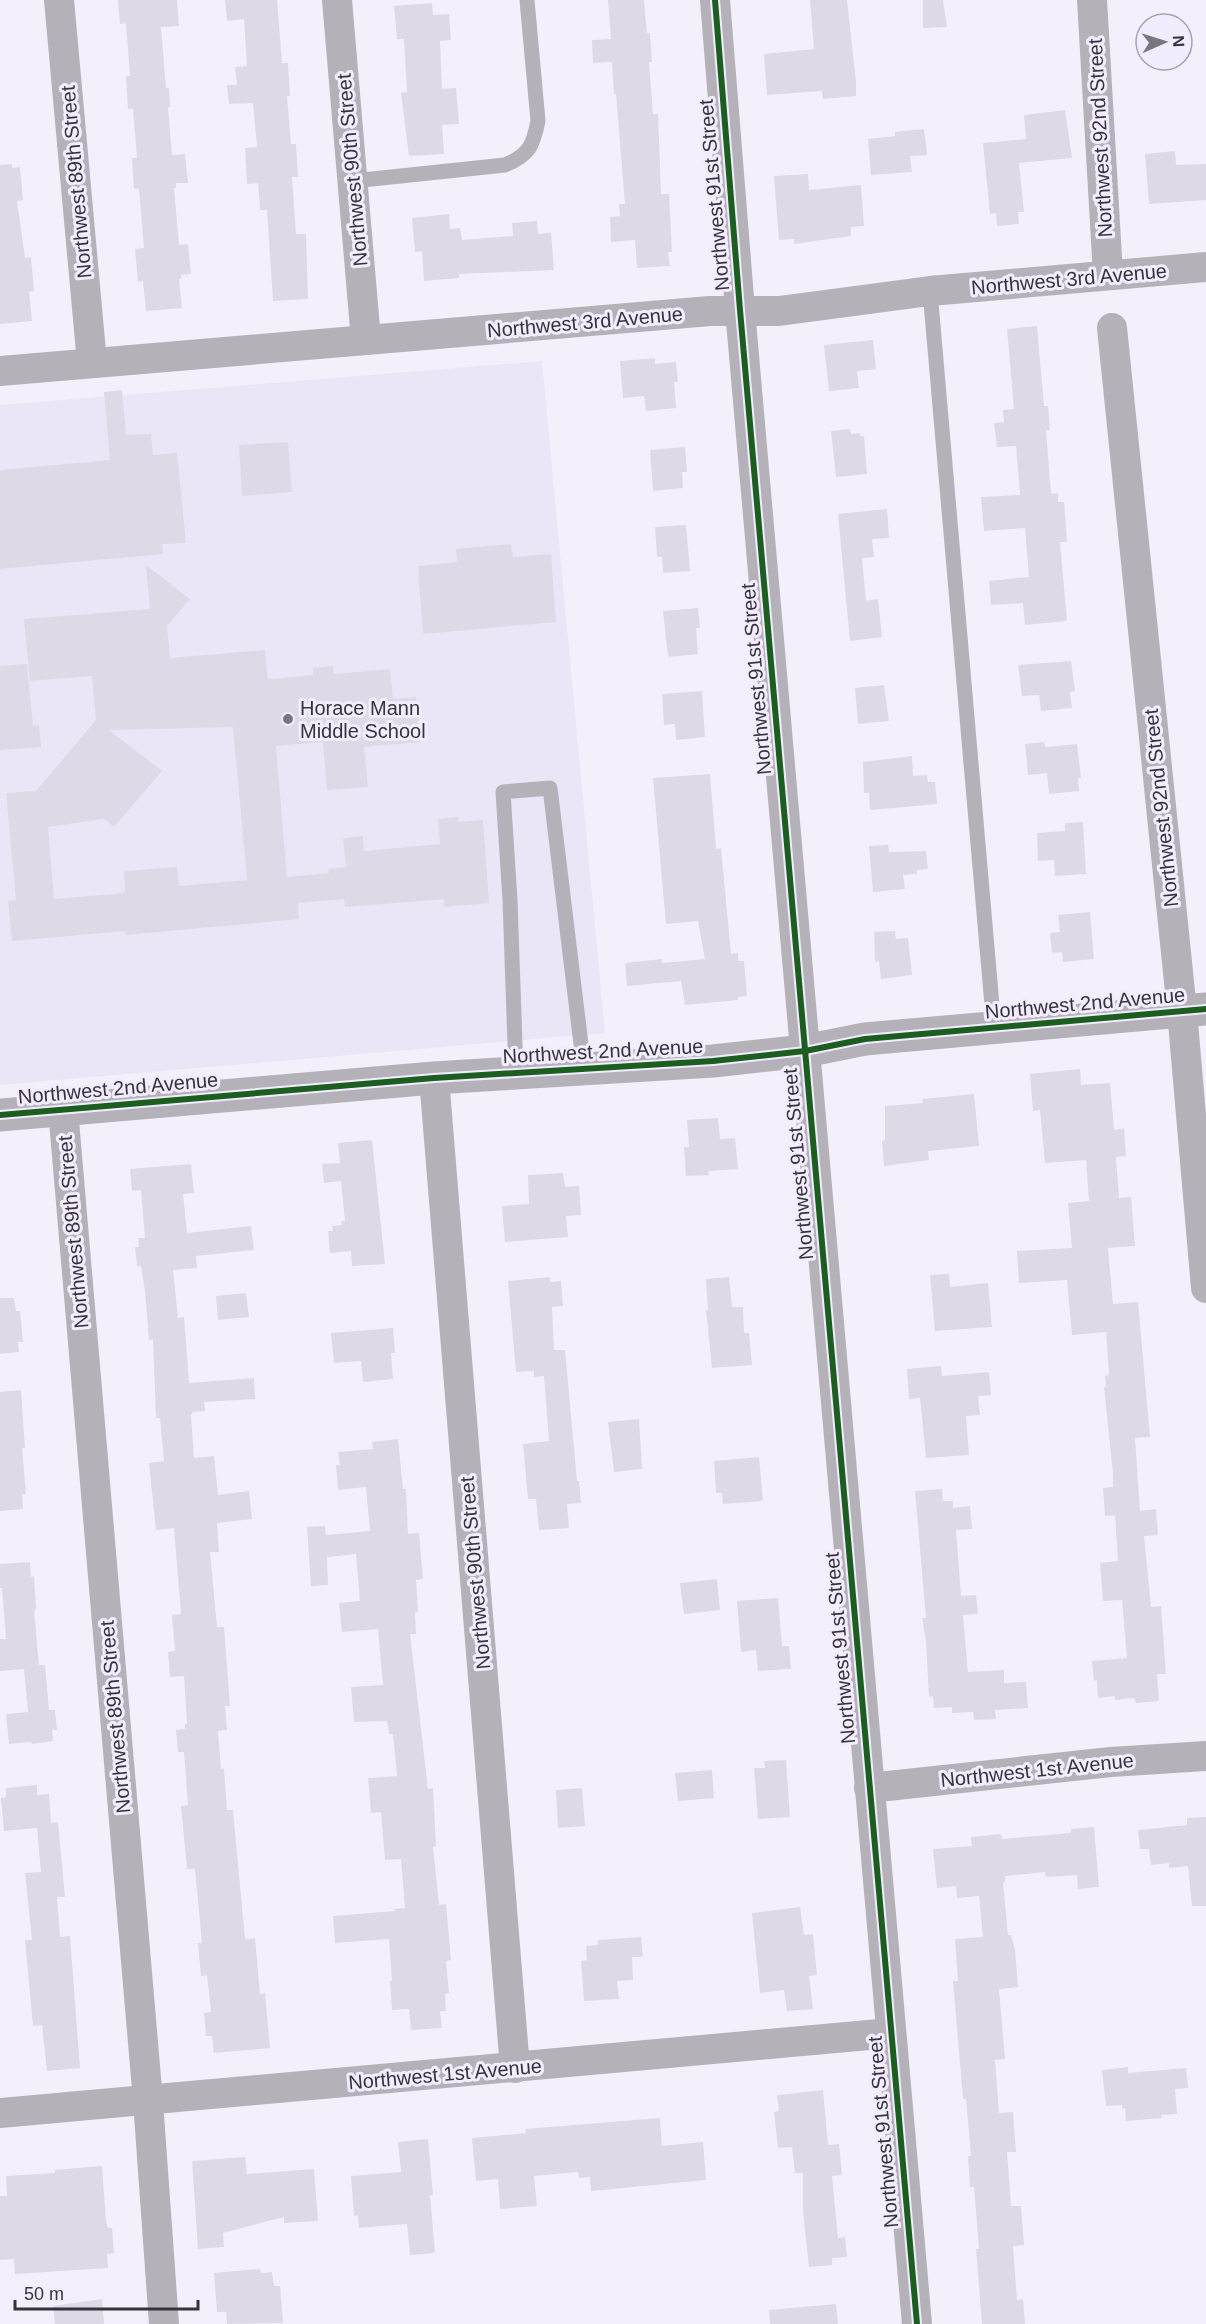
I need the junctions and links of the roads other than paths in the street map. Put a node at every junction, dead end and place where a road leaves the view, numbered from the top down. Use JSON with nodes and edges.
{"nodes":[{"id":1,"x":59,"y":0,"type":"edge"},
{"id":2,"x":337,"y":0,"type":"edge"},
{"id":3,"x":527,"y":0,"type":"edge"},
{"id":4,"x":715,"y":0,"type":"edge"},
{"id":5,"x":1092,"y":0,"type":"edge"},
{"id":6,"x":353,"y":181,"type":"junction"},
{"id":7,"x":1206,"y":267,"type":"edge"},
{"id":8,"x":1108,"y":275,"type":"junction"},
{"id":9,"x":930,"y":291,"type":"junction"},
{"id":10,"x":740,"y":310,"type":"junction"},
{"id":11,"x":1112,"y":328,"type":"dead end"},
{"id":12,"x":366,"y":340,"type":"junction"},
{"id":13,"x":92,"y":363,"type":"junction"},
{"id":14,"x":0,"y":371,"type":"edge"},
{"id":15,"x":1194,"y":1010,"type":"edge"},
{"id":16,"x":994,"y":1028,"type":"junction"},
{"id":17,"x":805,"y":1051,"type":"junction"},
{"id":18,"x":584,"y":1069,"type":"junction"},
{"id":19,"x":516,"y":1073,"type":"junction"},
{"id":20,"x":434,"y":1078,"type":"junction"},
{"id":21,"x":63,"y":1109,"type":"junction"},
{"id":22,"x":0,"y":1114,"type":"edge"},
{"id":23,"x":1206,"y":1288,"type":"edge"},
{"id":24,"x":1206,"y":1756,"type":"edge"},
{"id":25,"x":869,"y":1788,"type":"junction"},
{"id":26,"x":891,"y":2033,"type":"junction"},
{"id":27,"x":515,"y":2068,"type":"junction"},
{"id":28,"x":148,"y":2101,"type":"junction"},
{"id":29,"x":0,"y":2113,"type":"edge"},
{"id":30,"x":164,"y":2324,"type":"edge"},
{"id":31,"x":917,"y":2324,"type":"edge"}],
"edges":[{"from":1,"to":13,"type":"street","name":"Northwest 89th Street"},
{"from":2,"to":6,"type":"street","name":"Northwest 90th Street"},
{"from":3,"to":6,"type":"lane"},
{"from":4,"to":10,"type":"street","name":"Northwest 91st Street"},
{"from":5,"to":8,"type":"street","name":"Northwest 92nd Street"},
{"from":6,"to":12,"type":"street","name":"Northwest 90th Street"},
{"from":7,"to":8,"type":"street","name":"Northwest 3rd Avenue"},
{"from":8,"to":9,"type":"street","name":"Northwest 3rd Avenue"},
{"from":9,"to":10,"type":"street","name":"Northwest 3rd Avenue"},
{"from":9,"to":16,"type":"lane"},
{"from":10,"to":12,"type":"street","name":"Northwest 3rd Avenue"},
{"from":10,"to":17,"type":"street","name":"Northwest 91st Street"},
{"from":11,"to":15,"type":"street","name":"Northwest 92nd Street"},
{"from":12,"to":13,"type":"street","name":"Northwest 3rd Avenue"},
{"from":13,"to":14,"type":"street","name":"Northwest 3rd Avenue"},
{"from":15,"to":16,"type":"street","name":"Northwest 2nd Avenue"},
{"from":15,"to":23,"type":"street","name":"Northwest 92nd Street"},
{"from":16,"to":17,"type":"street","name":"Northwest 2nd Avenue"},
{"from":17,"to":18,"type":"street","name":"Northwest 2nd Avenue"},
{"from":17,"to":25,"type":"street","name":"Northwest 91st Street"},
{"from":18,"to":19,"type":"street","name":"Northwest 2nd Avenue"},
{"from":18,"to":19,"type":"lane"},
{"from":19,"to":20,"type":"street","name":"Northwest 2nd Avenue"},
{"from":20,"to":21,"type":"street","name":"Northwest 2nd Avenue"},
{"from":20,"to":27,"type":"street","name":"Northwest 90th Street"},
{"from":21,"to":22,"type":"street","name":"Northwest 2nd Avenue"},
{"from":21,"to":28,"type":"street","name":"Northwest 89th Street"},
{"from":24,"to":25,"type":"street","name":"Northwest 1st Avenue"},
{"from":25,"to":26,"type":"street","name":"Northwest 91st Street"},
{"from":26,"to":27,"type":"street","name":"Northwest 1st Avenue"},
{"from":26,"to":31,"type":"street","name":"Northwest 91st Street"},
{"from":27,"to":28,"type":"street","name":"Northwest 1st Avenue"},
{"from":28,"to":29,"type":"street","name":"Northwest 1st Avenue"},
{"from":28,"to":30,"type":"street","name":"Northwest 89th Street"}]}
